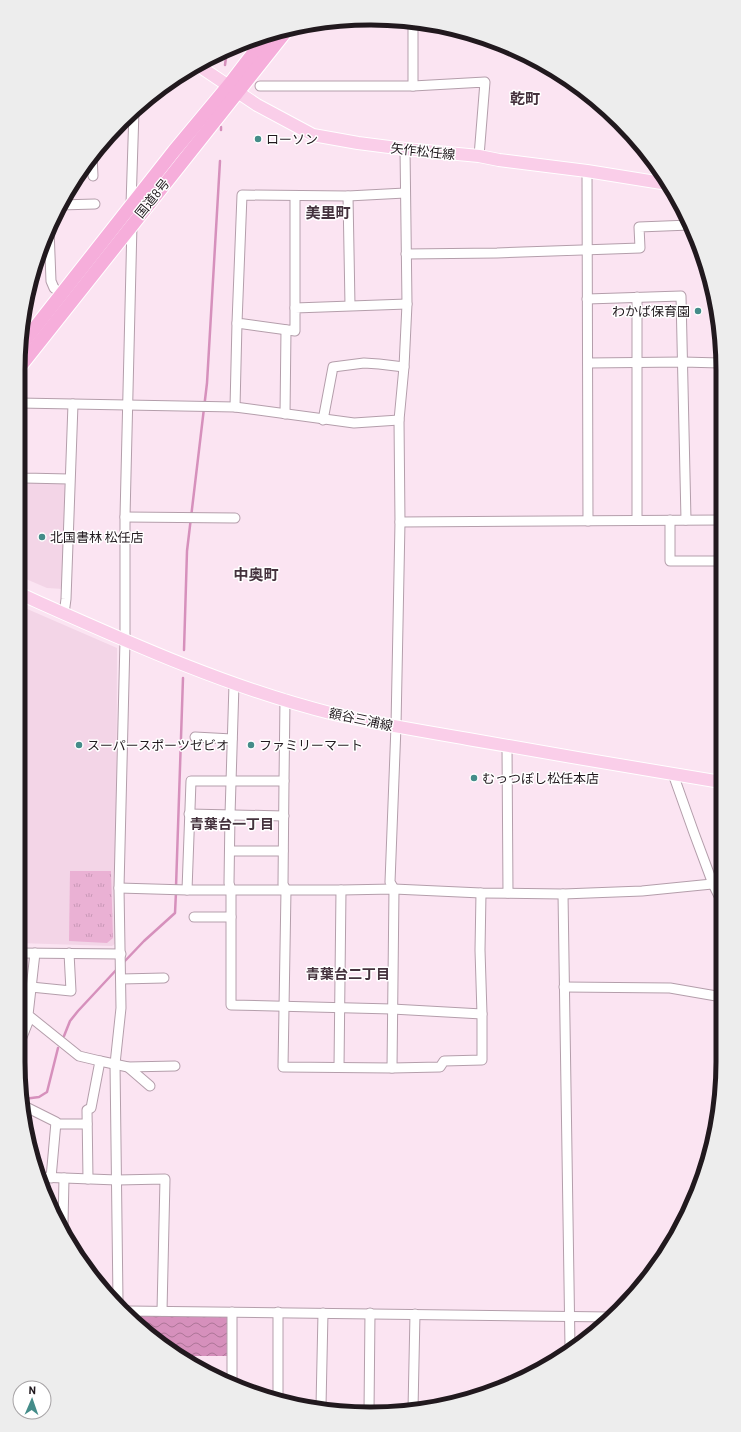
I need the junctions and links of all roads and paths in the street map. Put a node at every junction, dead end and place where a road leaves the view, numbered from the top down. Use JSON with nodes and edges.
{"nodes":[{"id":1,"x":413,"y":28,"type":"edge"},
{"id":2,"x":280,"y":37,"type":"edge"},
{"id":3,"x":263,"y":42,"type":"edge"},
{"id":4,"x":203,"y":69,"type":"edge"},
{"id":5,"x":260,"y":86,"type":"dead end"},
{"id":6,"x":413,"y":86,"type":"junction"},
{"id":7,"x":233,"y":88,"type":"junction"},
{"id":8,"x":134,"y":119,"type":"edge"},
{"id":9,"x":405,"y":149,"type":"junction"},
{"id":10,"x":479,"y":156,"type":"junction"},
{"id":11,"x":92,"y":165,"type":"edge"},
{"id":12,"x":587,"y":171,"type":"junction"},
{"id":13,"x":93,"y":176,"type":"dead end"},
{"id":14,"x":660,"y":183,"type":"edge"},
{"id":15,"x":405,"y":193,"type":"junction"},
{"id":16,"x":295,"y":196,"type":"junction"},
{"id":17,"x":348,"y":196,"type":"junction"},
{"id":18,"x":95,"y":204,"type":"dead end"},
{"id":19,"x":68,"y":205,"type":"edge"},
{"id":20,"x":131,"y":205,"type":"junction"},
{"id":21,"x":132,"y":224,"type":"junction"},
{"id":22,"x":684,"y":225,"type":"edge"},
{"id":23,"x":49,"y":242,"type":"edge"},
{"id":24,"x":587,"y":250,"type":"junction"},
{"id":25,"x":406,"y":254,"type":"junction"},
{"id":26,"x":61,"y":293,"type":"junction"},
{"id":27,"x":637,"y":297,"type":"junction"},
{"id":28,"x":587,"y":299,"type":"junction"},
{"id":29,"x":407,"y":304,"type":"junction"},
{"id":30,"x":350,"y":305,"type":"junction"},
{"id":31,"x":295,"y":308,"type":"junction"},
{"id":32,"x":237,"y":323,"type":"junction"},
{"id":33,"x":286,"y":330,"type":"junction"},
{"id":34,"x":27,"y":338,"type":"edge"},
{"id":35,"x":25,"y":360,"type":"edge"},
{"id":36,"x":637,"y":362,"type":"junction"},
{"id":37,"x":683,"y":362,"type":"junction"},
{"id":38,"x":588,"y":363,"type":"junction"},
{"id":39,"x":716,"y":363,"type":"edge"},
{"id":40,"x":404,"y":367,"type":"junction"},
{"id":41,"x":25,"y":403,"type":"edge"},
{"id":42,"x":73,"y":404,"type":"junction"},
{"id":43,"x":127,"y":406,"type":"junction"},
{"id":44,"x":235,"y":407,"type":"junction"},
{"id":45,"x":284,"y":414,"type":"junction"},
{"id":46,"x":323,"y":420,"type":"junction"},
{"id":47,"x":400,"y":420,"type":"junction"},
{"id":48,"x":25,"y":478,"type":"edge"},
{"id":49,"x":69,"y":479,"type":"junction"},
{"id":50,"x":125,"y":517,"type":"junction"},
{"id":51,"x":235,"y":518,"type":"dead end"},
{"id":52,"x":637,"y":520,"type":"junction"},
{"id":53,"x":670,"y":520,"type":"junction"},
{"id":54,"x":686,"y":520,"type":"junction"},
{"id":55,"x":716,"y":520,"type":"edge"},
{"id":56,"x":588,"y":521,"type":"junction"},
{"id":57,"x":400,"y":522,"type":"junction"},
{"id":58,"x":716,"y":561,"type":"edge"},
{"id":59,"x":25,"y":597,"type":"edge"},
{"id":60,"x":64,"y":614,"type":"junction"},
{"id":61,"x":125,"y":640,"type":"junction"},
{"id":62,"x":234,"y":684,"type":"junction"},
{"id":63,"x":285,"y":699,"type":"junction"},
{"id":64,"x":396,"y":726,"type":"junction"},
{"id":65,"x":195,"y":737,"type":"dead end"},
{"id":66,"x":232,"y":739,"type":"junction"},
{"id":67,"x":507,"y":746,"type":"junction"},
{"id":68,"x":674,"y":774,"type":"junction"},
{"id":69,"x":230,"y":781,"type":"junction"},
{"id":70,"x":284,"y":781,"type":"junction"},
{"id":71,"x":716,"y":781,"type":"edge"},
{"id":72,"x":189,"y":814,"type":"junction"},
{"id":73,"x":230,"y":815,"type":"junction"},
{"id":74,"x":284,"y":816,"type":"junction"},
{"id":75,"x":230,"y":851,"type":"junction"},
{"id":76,"x":283,"y":851,"type":"junction"},
{"id":77,"x":716,"y":880,"type":"edge"},
{"id":78,"x":716,"y":883,"type":"edge"},
{"id":79,"x":120,"y":888,"type":"junction"},
{"id":80,"x":394,"y":889,"type":"junction"},
{"id":81,"x":181,"y":890,"type":"junction"},
{"id":82,"x":231,"y":890,"type":"junction"},
{"id":83,"x":286,"y":890,"type":"junction"},
{"id":84,"x":341,"y":890,"type":"junction"},
{"id":85,"x":481,"y":893,"type":"junction"},
{"id":86,"x":508,"y":894,"type":"junction"},
{"id":87,"x":563,"y":894,"type":"junction"},
{"id":88,"x":194,"y":917,"type":"dead end"},
{"id":89,"x":231,"y":917,"type":"junction"},
{"id":90,"x":25,"y":953,"type":"edge"},
{"id":91,"x":35,"y":953,"type":"junction"},
{"id":92,"x":69,"y":953,"type":"junction"},
{"id":93,"x":121,"y":956,"type":"junction"},
{"id":94,"x":121,"y":974,"type":"junction"},
{"id":95,"x":164,"y":978,"type":"dead end"},
{"id":96,"x":31,"y":987,"type":"junction"},
{"id":97,"x":564,"y":987,"type":"junction"},
{"id":98,"x":716,"y":996,"type":"edge"},
{"id":99,"x":284,"y":1005,"type":"junction"},
{"id":100,"x":340,"y":1007,"type":"junction"},
{"id":101,"x":392,"y":1009,"type":"junction"},
{"id":102,"x":482,"y":1014,"type":"junction"},
{"id":103,"x":30,"y":1017,"type":"junction"},
{"id":104,"x":25,"y":1030,"type":"edge"},
{"id":105,"x":100,"y":1061,"type":"junction"},
{"id":106,"x":115,"y":1064,"type":"junction"},
{"id":107,"x":174,"y":1066,"type":"dead end"},
{"id":108,"x":128,"y":1067,"type":"junction"},
{"id":109,"x":339,"y":1067,"type":"junction"},
{"id":110,"x":392,"y":1068,"type":"junction"},
{"id":111,"x":150,"y":1086,"type":"dead end"},
{"id":112,"x":28,"y":1108,"type":"edge"},
{"id":113,"x":56,"y":1124,"type":"junction"},
{"id":114,"x":87,"y":1124,"type":"junction"},
{"id":115,"x":45,"y":1178,"type":"edge"},
{"id":116,"x":51,"y":1178,"type":"junction"},
{"id":117,"x":64,"y":1178,"type":"junction"},
{"id":118,"x":88,"y":1179,"type":"junction"},
{"id":119,"x":117,"y":1180,"type":"junction"},
{"id":120,"x":63,"y":1218,"type":"edge"},
{"id":121,"x":118,"y":1297,"type":"edge"},
{"id":122,"x":132,"y":1311,"type":"edge"},
{"id":123,"x":162,"y":1311,"type":"junction"},
{"id":124,"x":232,"y":1312,"type":"junction"},
{"id":125,"x":278,"y":1312,"type":"junction"},
{"id":126,"x":323,"y":1313,"type":"junction"},
{"id":127,"x":370,"y":1314,"type":"junction"},
{"id":128,"x":415,"y":1314,"type":"junction"},
{"id":129,"x":570,"y":1316,"type":"junction"},
{"id":130,"x":603,"y":1317,"type":"edge"},
{"id":131,"x":570,"y":1344,"type":"edge"},
{"id":132,"x":232,"y":1378,"type":"edge"},
{"id":133,"x":278,"y":1394,"type":"edge"},
{"id":134,"x":321,"y":1403,"type":"edge"},
{"id":135,"x":413,"y":1404,"type":"edge"},
{"id":136,"x":369,"y":1407,"type":"edge"}],
"edges":[{"from":1,"to":6,"type":"street"},
{"from":2,"to":7,"type":"highway","name":"国道8号"},
{"from":3,"to":7,"type":"highway","name":"国道8号"},
{"from":4,"to":7,"type":"main road","name":"矢作松任線"},
{"from":5,"to":6,"type":"street"},
{"from":6,"to":10,"type":"street"},
{"from":7,"to":9,"type":"main road","name":"矢作松任線"},
{"from":7,"to":20,"type":"highway","name":"国道8号"},
{"from":7,"to":21,"type":"highway","name":"国道8号"},
{"from":8,"to":20,"type":"street"},
{"from":9,"to":10,"type":"main road","name":"矢作松任線"},
{"from":9,"to":15,"type":"street"},
{"from":10,"to":12,"type":"main road","name":"矢作松任線"},
{"from":11,"to":13,"type":"street"},
{"from":12,"to":14,"type":"main road","name":"矢作松任線"},
{"from":12,"to":24,"type":"street"},
{"from":15,"to":17,"type":"street"},
{"from":15,"to":25,"type":"street"},
{"from":16,"to":17,"type":"street"},
{"from":16,"to":31,"type":"street"},
{"from":16,"to":32,"type":"street"},
{"from":17,"to":30,"type":"street"},
{"from":18,"to":19,"type":"street"},
{"from":20,"to":21,"type":"street"},
{"from":20,"to":26,"type":"highway","name":"国道8号"},
{"from":21,"to":35,"type":"highway","name":"国道8号"},
{"from":21,"to":43,"type":"street"},
{"from":22,"to":24,"type":"street"},
{"from":23,"to":26,"type":"street"},
{"from":24,"to":25,"type":"street"},
{"from":24,"to":28,"type":"street"},
{"from":25,"to":29,"type":"street"},
{"from":26,"to":34,"type":"highway","name":"国道8号"},
{"from":27,"to":28,"type":"street"},
{"from":27,"to":36,"type":"street"},
{"from":27,"to":37,"type":"street"},
{"from":28,"to":38,"type":"street"},
{"from":29,"to":30,"type":"street"},
{"from":29,"to":40,"type":"street"},
{"from":30,"to":31,"type":"street"},
{"from":31,"to":33,"type":"street"},
{"from":32,"to":33,"type":"street"},
{"from":32,"to":44,"type":"street"},
{"from":33,"to":45,"type":"street"},
{"from":36,"to":37,"type":"street"},
{"from":36,"to":38,"type":"street"},
{"from":36,"to":52,"type":"street"},
{"from":37,"to":39,"type":"street"},
{"from":37,"to":54,"type":"street"},
{"from":38,"to":56,"type":"street"},
{"from":40,"to":46,"type":"street"},
{"from":40,"to":47,"type":"street"},
{"from":41,"to":42,"type":"street"},
{"from":42,"to":43,"type":"street"},
{"from":42,"to":49,"type":"street"},
{"from":43,"to":44,"type":"street"},
{"from":43,"to":50,"type":"street"},
{"from":44,"to":45,"type":"street"},
{"from":45,"to":46,"type":"street"},
{"from":46,"to":47,"type":"street"},
{"from":47,"to":57,"type":"street"},
{"from":48,"to":49,"type":"street"},
{"from":49,"to":60,"type":"street"},
{"from":50,"to":51,"type":"street"},
{"from":50,"to":61,"type":"street"},
{"from":52,"to":53,"type":"street"},
{"from":52,"to":56,"type":"street"},
{"from":53,"to":54,"type":"street"},
{"from":53,"to":58,"type":"street"},
{"from":54,"to":55,"type":"street"},
{"from":56,"to":57,"type":"street"},
{"from":57,"to":64,"type":"street"},
{"from":59,"to":60,"type":"main road","name":"額谷三浦線"},
{"from":60,"to":61,"type":"main road","name":"額谷三浦線"},
{"from":61,"to":62,"type":"main road","name":"額谷三浦線"},
{"from":61,"to":79,"type":"street"},
{"from":62,"to":63,"type":"main road","name":"額谷三浦線"},
{"from":62,"to":66,"type":"street"},
{"from":63,"to":64,"type":"main road","name":"額谷三浦線"},
{"from":63,"to":70,"type":"street"},
{"from":64,"to":67,"type":"main road","name":"額谷三浦線"},
{"from":64,"to":80,"type":"street"},
{"from":65,"to":66,"type":"street"},
{"from":66,"to":69,"type":"street"},
{"from":67,"to":68,"type":"main road","name":"額谷三浦線"},
{"from":67,"to":86,"type":"street"},
{"from":68,"to":71,"type":"main road","name":"額谷三浦線"},
{"from":68,"to":77,"type":"street"},
{"from":69,"to":70,"type":"street"},
{"from":69,"to":72,"type":"street"},
{"from":69,"to":73,"type":"street"},
{"from":70,"to":74,"type":"street"},
{"from":72,"to":73,"type":"street"},
{"from":72,"to":81,"type":"street"},
{"from":73,"to":74,"type":"street"},
{"from":73,"to":75,"type":"street"},
{"from":74,"to":76,"type":"street"},
{"from":75,"to":76,"type":"street"},
{"from":75,"to":82,"type":"street"},
{"from":76,"to":83,"type":"street"},
{"from":78,"to":87,"type":"street"},
{"from":79,"to":81,"type":"street"},
{"from":79,"to":93,"type":"street"},
{"from":80,"to":84,"type":"street"},
{"from":80,"to":85,"type":"street"},
{"from":80,"to":101,"type":"street"},
{"from":81,"to":82,"type":"street"},
{"from":82,"to":83,"type":"street"},
{"from":82,"to":89,"type":"street"},
{"from":83,"to":84,"type":"street"},
{"from":83,"to":99,"type":"street"},
{"from":84,"to":100,"type":"street"},
{"from":85,"to":86,"type":"street"},
{"from":85,"to":102,"type":"street"},
{"from":86,"to":87,"type":"street"},
{"from":87,"to":97,"type":"street"},
{"from":88,"to":89,"type":"street"},
{"from":89,"to":99,"type":"street"},
{"from":90,"to":91,"type":"street"},
{"from":91,"to":92,"type":"street"},
{"from":91,"to":96,"type":"street"},
{"from":92,"to":93,"type":"street"},
{"from":92,"to":96,"type":"street"},
{"from":93,"to":94,"type":"street"},
{"from":94,"to":95,"type":"street"},
{"from":94,"to":106,"type":"street"},
{"from":96,"to":103,"type":"street"},
{"from":97,"to":98,"type":"street"},
{"from":97,"to":129,"type":"street"},
{"from":99,"to":100,"type":"street"},
{"from":99,"to":109,"type":"street"},
{"from":100,"to":101,"type":"street"},
{"from":100,"to":109,"type":"street"},
{"from":101,"to":102,"type":"street"},
{"from":101,"to":110,"type":"street"},
{"from":102,"to":110,"type":"street"},
{"from":103,"to":104,"type":"street"},
{"from":103,"to":105,"type":"street"},
{"from":105,"to":106,"type":"street"},
{"from":105,"to":114,"type":"street"},
{"from":106,"to":108,"type":"street"},
{"from":106,"to":119,"type":"street"},
{"from":107,"to":108,"type":"street"},
{"from":108,"to":111,"type":"street"},
{"from":109,"to":110,"type":"street"},
{"from":112,"to":113,"type":"street"},
{"from":113,"to":114,"type":"street"},
{"from":113,"to":116,"type":"street"},
{"from":114,"to":118,"type":"street"},
{"from":115,"to":116,"type":"street"},
{"from":116,"to":117,"type":"street"},
{"from":117,"to":118,"type":"street"},
{"from":117,"to":120,"type":"street"},
{"from":118,"to":119,"type":"street"},
{"from":119,"to":121,"type":"street"},
{"from":119,"to":123,"type":"street"},
{"from":122,"to":123,"type":"street"},
{"from":123,"to":124,"type":"street"},
{"from":124,"to":125,"type":"street"},
{"from":124,"to":132,"type":"street"},
{"from":125,"to":126,"type":"street"},
{"from":125,"to":133,"type":"street"},
{"from":126,"to":127,"type":"street"},
{"from":126,"to":134,"type":"street"},
{"from":127,"to":128,"type":"street"},
{"from":127,"to":136,"type":"street"},
{"from":128,"to":129,"type":"street"},
{"from":128,"to":135,"type":"street"},
{"from":129,"to":130,"type":"street"},
{"from":129,"to":131,"type":"street"}]}
